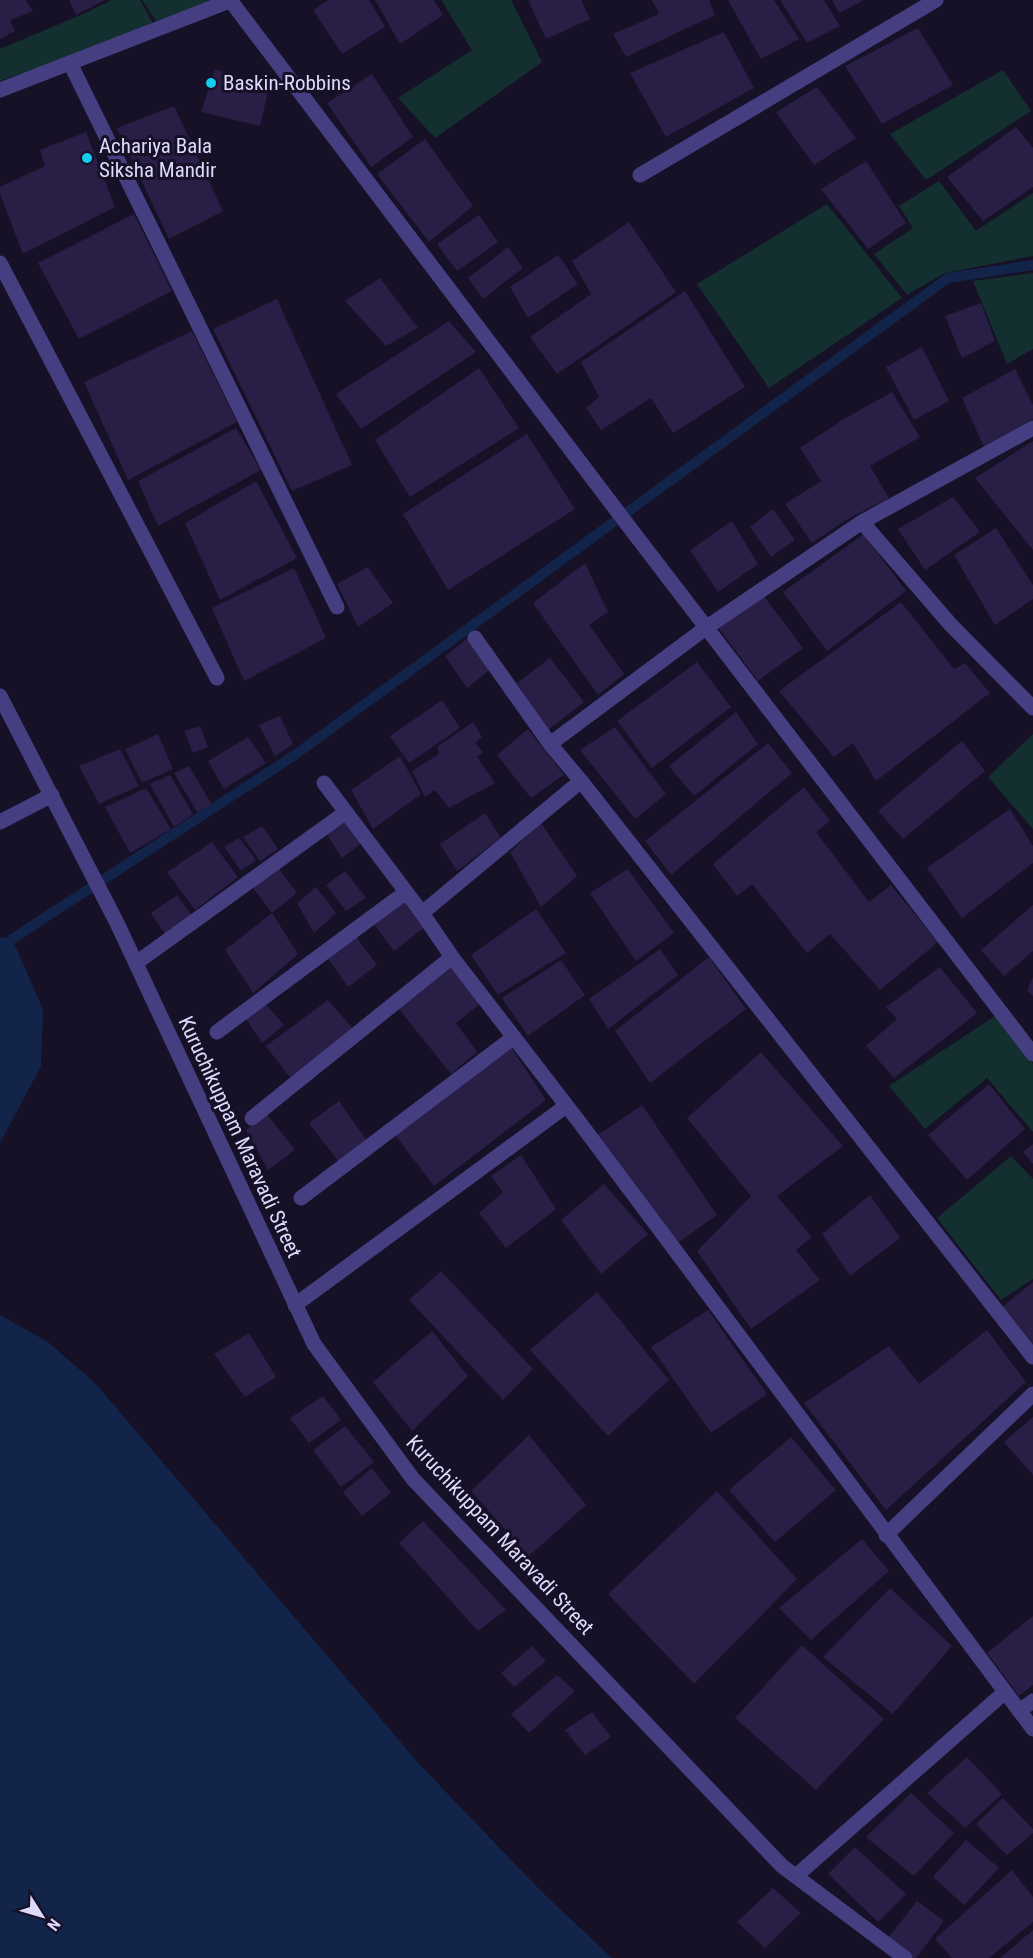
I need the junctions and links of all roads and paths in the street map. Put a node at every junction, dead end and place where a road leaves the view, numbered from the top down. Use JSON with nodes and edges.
{"nodes":[{"id":1,"x":231,"y":0,"type":"edge"},
{"id":2,"x":936,"y":0,"type":"edge"},
{"id":3,"x":70,"y":63,"type":"junction"},
{"id":4,"x":0,"y":90,"type":"edge"},
{"id":5,"x":640,"y":175,"type":"dead end"},
{"id":6,"x":0,"y":263,"type":"edge"},
{"id":7,"x":1033,"y":428,"type":"edge"},
{"id":8,"x":862,"y":522,"type":"junction"},
{"id":9,"x":337,"y":607,"type":"dead end"},
{"id":10,"x":707,"y":627,"type":"junction"},
{"id":11,"x":475,"y":638,"type":"dead end"},
{"id":12,"x":217,"y":678,"type":"dead end"},
{"id":13,"x":0,"y":696,"type":"edge"},
{"id":14,"x":1033,"y":708,"type":"edge"},
{"id":15,"x":550,"y":744,"type":"junction"},
{"id":16,"x":581,"y":781,"type":"junction"},
{"id":17,"x":324,"y":783,"type":"dead end"},
{"id":18,"x":52,"y":795,"type":"junction"},
{"id":19,"x":346,"y":812,"type":"junction"},
{"id":20,"x":0,"y":822,"type":"edge"},
{"id":21,"x":406,"y":892,"type":"junction"},
{"id":22,"x":422,"y":913,"type":"junction"},
{"id":23,"x":452,"y":957,"type":"junction"},
{"id":24,"x":136,"y":963,"type":"junction"},
{"id":25,"x":217,"y":1032,"type":"dead end"},
{"id":26,"x":514,"y":1036,"type":"junction"},
{"id":27,"x":1033,"y":1054,"type":"edge"},
{"id":28,"x":566,"y":1106,"type":"junction"},
{"id":29,"x":252,"y":1118,"type":"dead end"},
{"id":30,"x":301,"y":1198,"type":"dead end"},
{"id":31,"x":296,"y":1305,"type":"junction"},
{"id":32,"x":1033,"y":1358,"type":"edge"},
{"id":33,"x":1033,"y":1394,"type":"edge"},
{"id":34,"x":886,"y":1535,"type":"junction"},
{"id":35,"x":1005,"y":1692,"type":"junction"},
{"id":36,"x":1033,"y":1701,"type":"edge"},
{"id":37,"x":1019,"y":1712,"type":"junction"},
{"id":38,"x":1033,"y":1730,"type":"edge"},
{"id":39,"x":796,"y":1876,"type":"junction"},
{"id":40,"x":905,"y":1958,"type":"edge"}],
"edges":[{"from":1,"to":3,"type":"street"},
{"from":1,"to":10,"type":"street"},
{"from":2,"to":5,"type":"street"},
{"from":3,"to":4,"type":"street"},
{"from":3,"to":9,"type":"street"},
{"from":6,"to":12,"type":"street"},
{"from":7,"to":8,"type":"street"},
{"from":8,"to":10,"type":"street"},
{"from":8,"to":14,"type":"street"},
{"from":10,"to":15,"type":"street"},
{"from":10,"to":27,"type":"street"},
{"from":11,"to":15,"type":"street"},
{"from":13,"to":18,"type":"street"},
{"from":15,"to":16,"type":"street"},
{"from":16,"to":22,"type":"street"},
{"from":16,"to":32,"type":"street"},
{"from":17,"to":19,"type":"street"},
{"from":18,"to":20,"type":"street"},
{"from":18,"to":24,"type":"street","name":"Kuruchikuppam Maravadi Street"},
{"from":19,"to":21,"type":"street"},
{"from":19,"to":24,"type":"street"},
{"from":21,"to":22,"type":"street"},
{"from":21,"to":25,"type":"street"},
{"from":22,"to":23,"type":"street"},
{"from":23,"to":26,"type":"street"},
{"from":23,"to":29,"type":"street"},
{"from":24,"to":31,"type":"street","name":"Kuruchikuppam Maravadi Street"},
{"from":26,"to":28,"type":"street"},
{"from":26,"to":30,"type":"street"},
{"from":28,"to":31,"type":"street"},
{"from":28,"to":34,"type":"street"},
{"from":31,"to":39,"type":"street","name":"Kuruchikuppam Maravadi Street"},
{"from":33,"to":34,"type":"street"},
{"from":34,"to":35,"type":"street"},
{"from":35,"to":37,"type":"street"},
{"from":35,"to":39,"type":"street"},
{"from":36,"to":37,"type":"street"},
{"from":37,"to":38,"type":"street"},
{"from":39,"to":40,"type":"street","name":"Kuruchikuppam Maravadi Street"}]}
